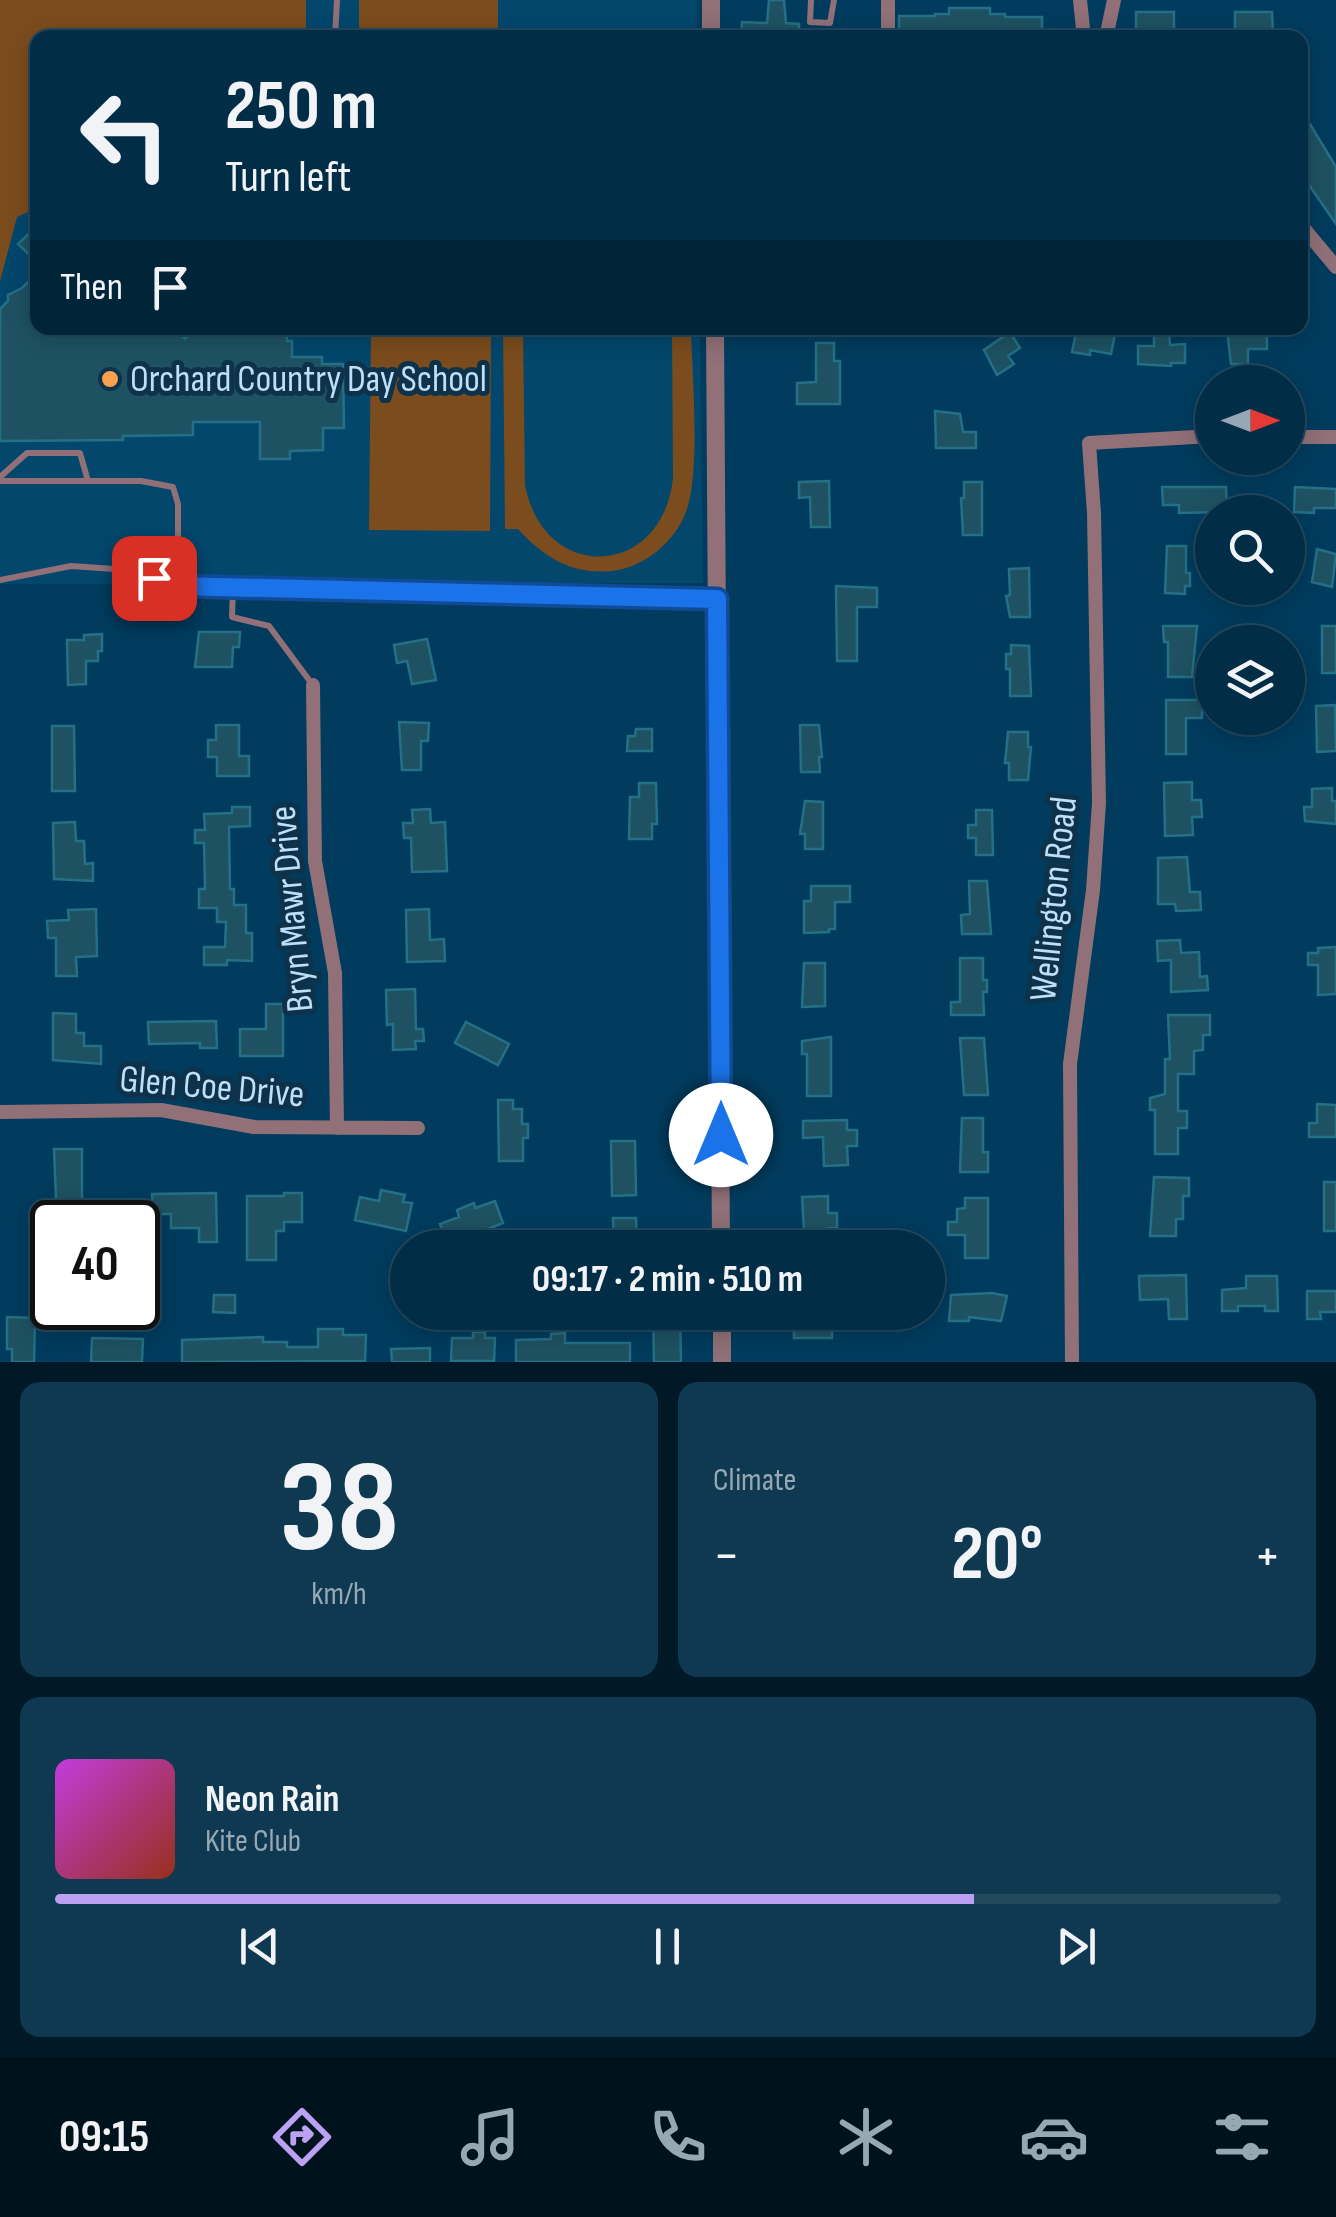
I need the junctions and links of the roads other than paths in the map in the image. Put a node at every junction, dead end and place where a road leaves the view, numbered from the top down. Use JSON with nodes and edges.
{"nodes":[{"id":1,"x":337,"y":0,"type":"edge"},
{"id":2,"x":711,"y":0,"type":"edge"},
{"id":3,"x":811,"y":0,"type":"edge"},
{"id":4,"x":834,"y":0,"type":"edge"},
{"id":5,"x":888,"y":0,"type":"edge"},
{"id":6,"x":1080,"y":0,"type":"edge"},
{"id":7,"x":1114,"y":0,"type":"edge"},
{"id":8,"x":336,"y":30,"type":"edge"},
{"id":9,"x":712,"y":30,"type":"edge"},
{"id":10,"x":888,"y":30,"type":"edge"},
{"id":11,"x":1083,"y":30,"type":"edge"},
{"id":12,"x":1108,"y":30,"type":"edge"},
{"id":13,"x":1308,"y":233,"type":"edge"},
{"id":14,"x":1336,"y":266,"type":"edge"},
{"id":15,"x":714,"y":335,"type":"edge"},
{"id":16,"x":1305,"y":436,"type":"edge"},
{"id":17,"x":1195,"y":437,"type":"edge"},
{"id":18,"x":1336,"y":437,"type":"edge"},
{"id":19,"x":0,"y":479,"type":"edge"},
{"id":20,"x":88,"y":482,"type":"junction"},
{"id":21,"x":0,"y":580,"type":"edge"},
{"id":22,"x":178,"y":586,"type":"junction"},
{"id":23,"x":233,"y":587,"type":"junction"},
{"id":24,"x":717,"y":599,"type":"junction"},
{"id":25,"x":313,"y":685,"type":"joint"},
{"id":26,"x":0,"y":1112,"type":"edge"},
{"id":27,"x":337,"y":1128,"type":"junction"},
{"id":28,"x":418,"y":1128,"type":"dead end"},
{"id":29,"x":722,"y":1230,"type":"edge"},
{"id":30,"x":722,"y":1330,"type":"edge"},
{"id":31,"x":722,"y":1362,"type":"edge"},
{"id":32,"x":1072,"y":1362,"type":"edge"}],
"edges":[{"from":1,"to":8,"type":"lane"},
{"from":2,"to":9,"type":"street"},
{"from":3,"to":4,"type":"lane"},
{"from":5,"to":10,"type":"street"},
{"from":6,"to":11,"type":"street"},
{"from":7,"to":12,"type":"street"},
{"from":13,"to":14,"type":"street"},
{"from":15,"to":24,"type":"street"},
{"from":16,"to":18,"type":"street"},
{"from":17,"to":32,"type":"street","name":"Wellington Road"},
{"from":19,"to":20,"type":"lane"},
{"from":19,"to":20,"type":"lane"},
{"from":20,"to":22,"type":"lane"},
{"from":21,"to":22,"type":"lane"},
{"from":22,"to":23,"type":"lane"},
{"from":23,"to":24,"type":"lane"},
{"from":23,"to":25,"type":"lane"},
{"from":24,"to":29,"type":"street"},
{"from":25,"to":27,"type":"street","name":"Bryn Mawr Drive"},
{"from":26,"to":27,"type":"street","name":"Glen Coe Drive"},
{"from":27,"to":28,"type":"street","name":"Glen Coe Drive"},
{"from":30,"to":31,"type":"street"}]}
